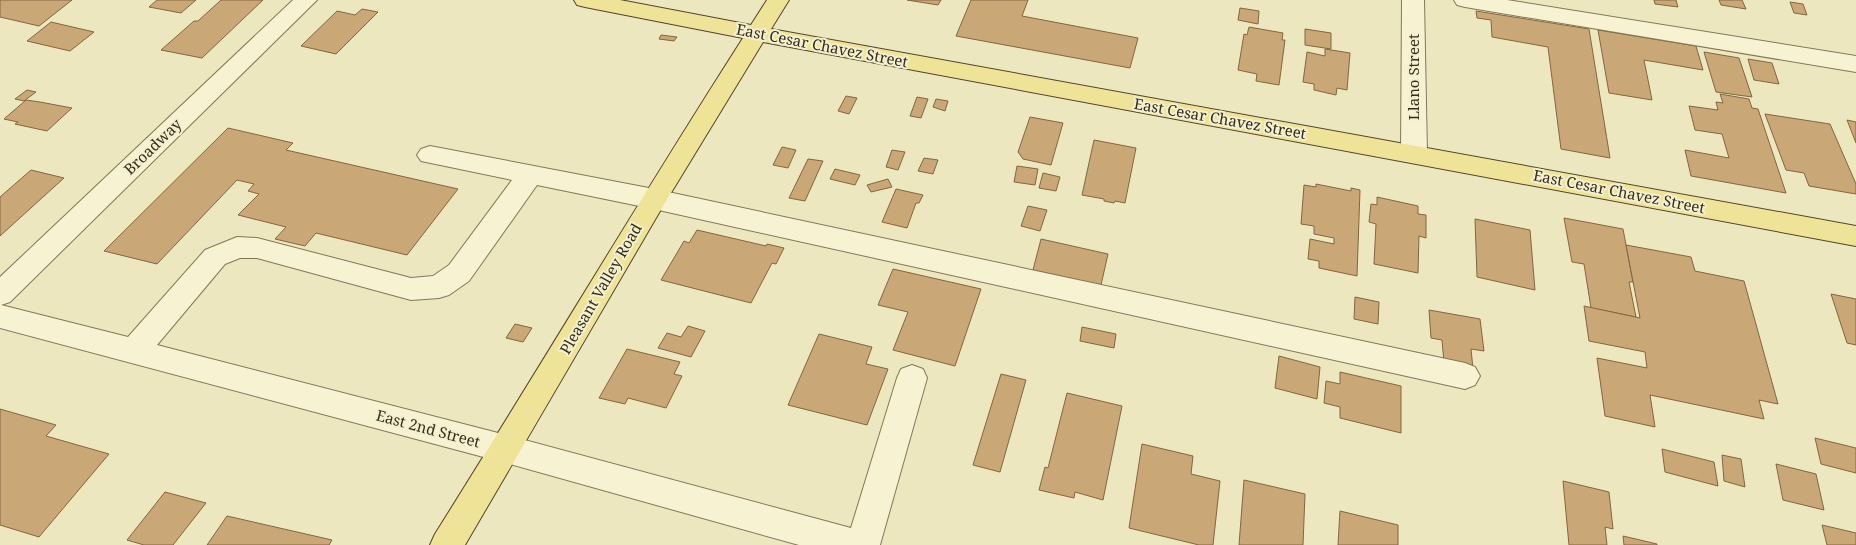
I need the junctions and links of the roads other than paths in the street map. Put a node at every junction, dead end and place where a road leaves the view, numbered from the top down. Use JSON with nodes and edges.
{"nodes":[{"id":1,"x":306,"y":0,"type":"edge"},
{"id":2,"x":631,"y":0,"type":"edge"},
{"id":3,"x":778,"y":0,"type":"edge"},
{"id":4,"x":1413,"y":0,"type":"edge"},
{"id":5,"x":1465,"y":0,"type":"edge"},
{"id":6,"x":593,"y":2,"type":"edge"},
{"id":7,"x":758,"y":34,"type":"junction"},
{"id":8,"x":1856,"y":64,"type":"edge"},
{"id":9,"x":1414,"y":154,"type":"junction"},
{"id":10,"x":430,"y":155,"type":"dead end"},
{"id":11,"x":531,"y":174,"type":"junction"},
{"id":12,"x":654,"y":199,"type":"junction"},
{"id":13,"x":1856,"y":236,"type":"edge"},
{"id":14,"x":0,"y":294,"type":"edge"},
{"id":15,"x":0,"y":316,"type":"edge"},
{"id":16,"x":134,"y":351,"type":"junction"},
{"id":17,"x":1465,"y":376,"type":"dead end"},
{"id":18,"x":912,"y":378,"type":"dead end"},
{"id":19,"x":506,"y":449,"type":"junction"},
{"id":20,"x":447,"y":545,"type":"edge"},
{"id":21,"x":855,"y":545,"type":"edge"},
{"id":22,"x":863,"y":545,"type":"edge"}],
"edges":[{"from":1,"to":14,"type":"street","name":"Broadway"},
{"from":2,"to":6,"type":"main road"},
{"from":3,"to":7,"type":"main road","name":"Pleasant Valley Road"},
{"from":4,"to":9,"type":"street","name":"Llano Street"},
{"from":5,"to":8,"type":"street"},
{"from":6,"to":7,"type":"main road","name":"East Cesar Chavez Street"},
{"from":7,"to":9,"type":"main road","name":"East Cesar Chavez Street"},
{"from":7,"to":12,"type":"main road","name":"Pleasant Valley Road"},
{"from":9,"to":13,"type":"main road","name":"East Cesar Chavez Street"},
{"from":10,"to":11,"type":"street"},
{"from":11,"to":12,"type":"street"},
{"from":11,"to":16,"type":"street"},
{"from":12,"to":17,"type":"street"},
{"from":12,"to":19,"type":"main road","name":"Pleasant Valley Road"},
{"from":15,"to":16,"type":"street","name":"East 2nd Street"},
{"from":16,"to":19,"type":"street","name":"East 2nd Street"},
{"from":18,"to":22,"type":"street"},
{"from":19,"to":20,"type":"main road","name":"Pleasant Valley Road"},
{"from":19,"to":21,"type":"street","name":"East 2nd Street"}]}
